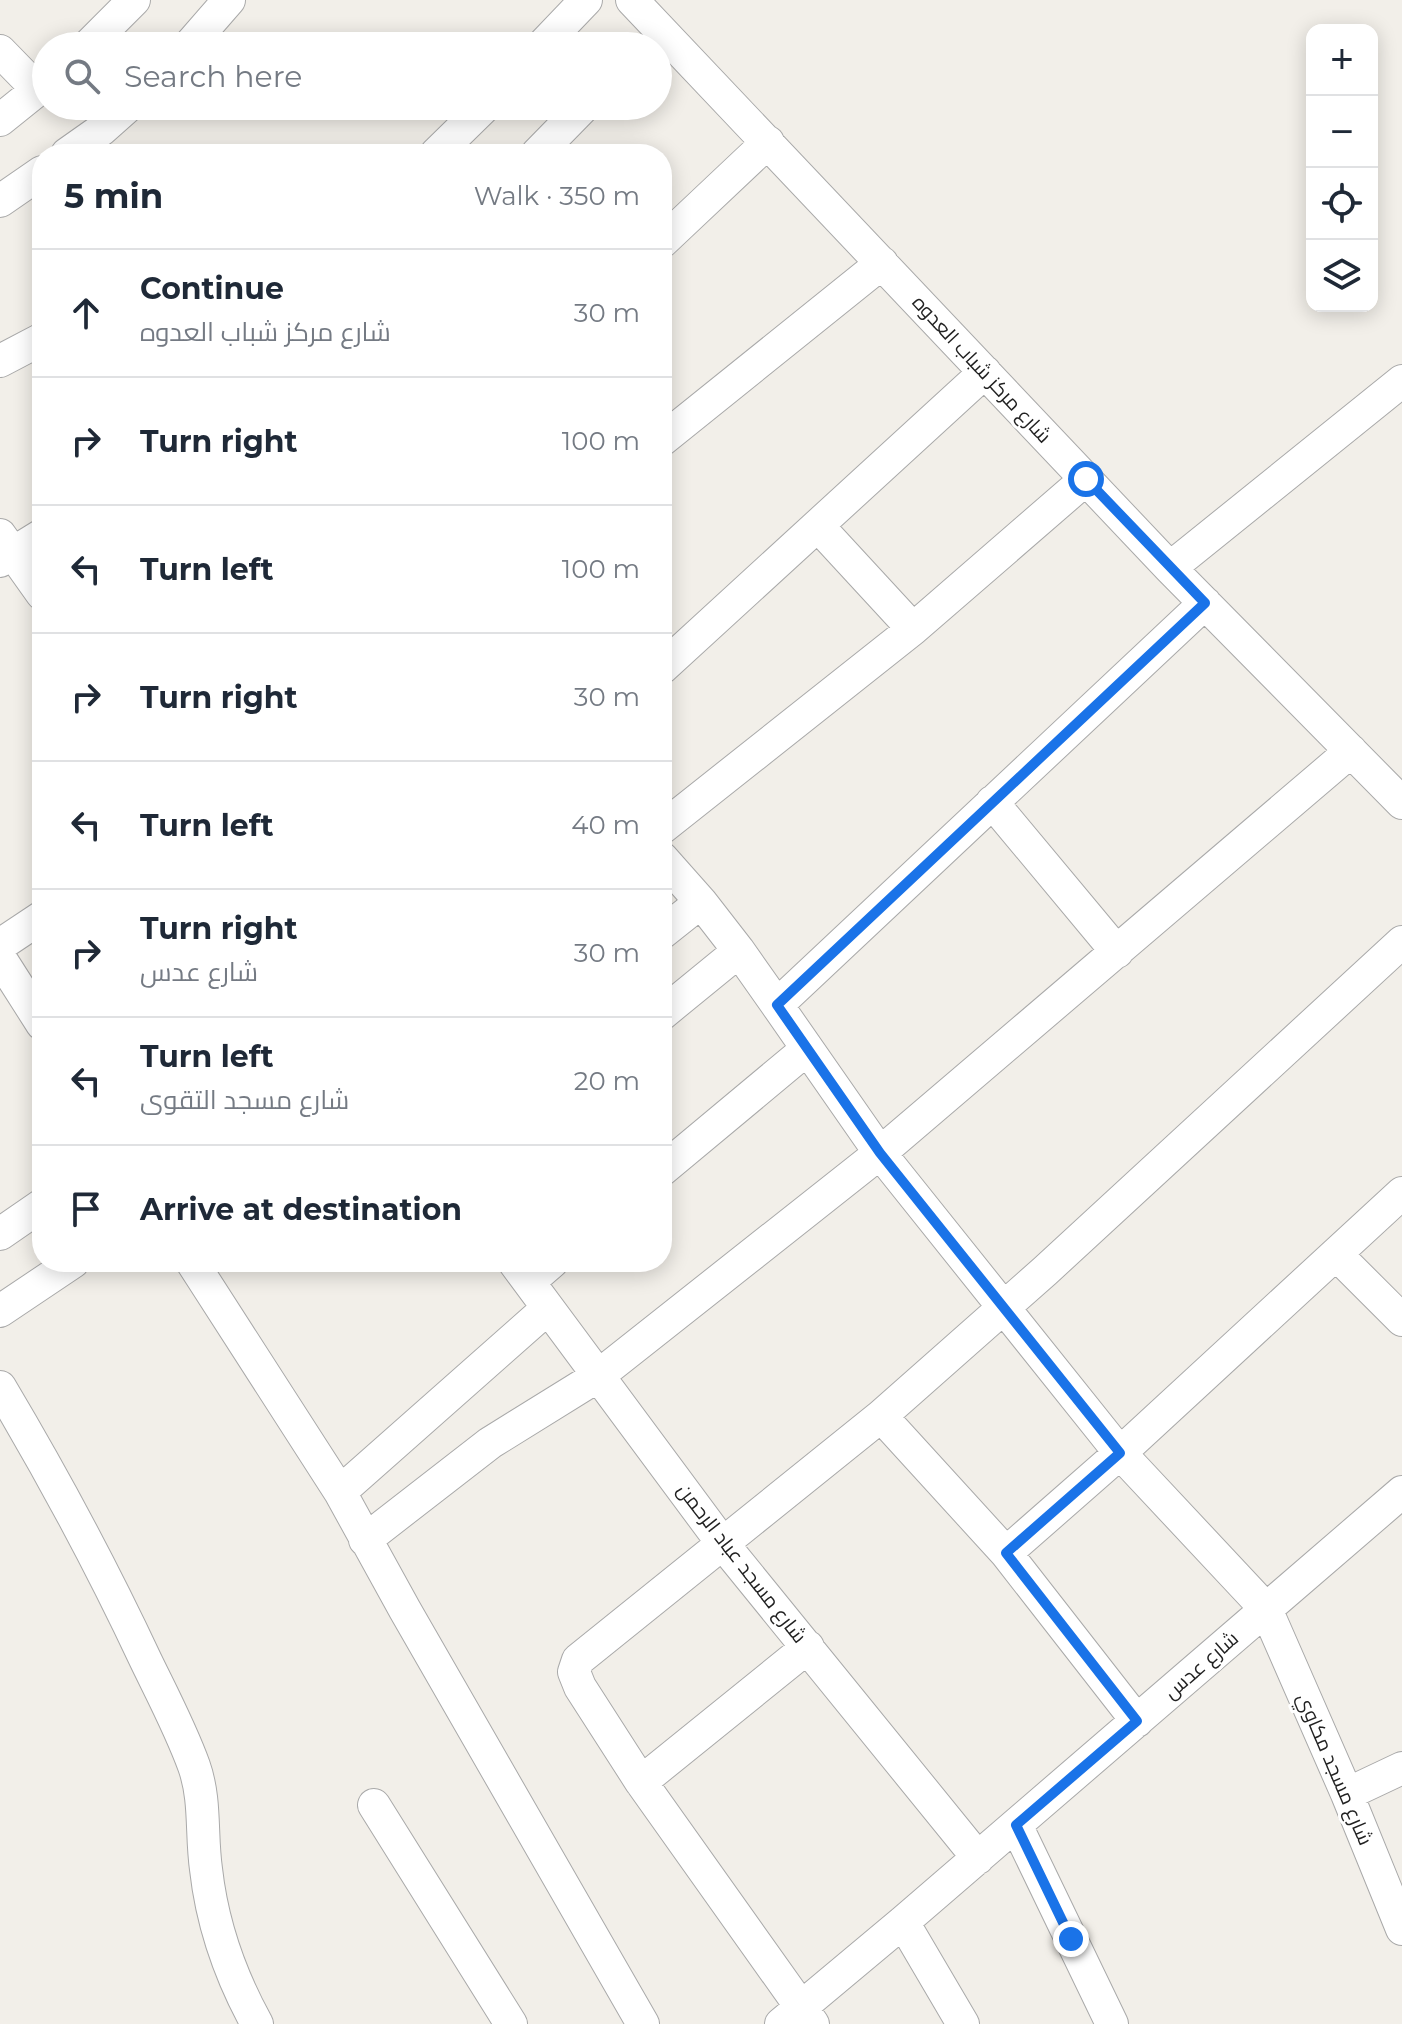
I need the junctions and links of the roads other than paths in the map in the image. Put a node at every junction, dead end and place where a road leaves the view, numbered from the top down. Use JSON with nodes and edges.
{"nodes":[{"id":1,"x":134,"y":0,"type":"edge"},
{"id":2,"x":229,"y":0,"type":"edge"},
{"id":3,"x":586,"y":0,"type":"edge"},
{"id":4,"x":632,"y":0,"type":"edge"},
{"id":5,"x":102,"y":32,"type":"edge"},
{"id":6,"x":201,"y":32,"type":"edge"},
{"id":7,"x":555,"y":32,"type":"edge"},
{"id":8,"x":649,"y":32,"type":"edge"},
{"id":9,"x":0,"y":51,"type":"edge"},
{"id":10,"x":672,"y":56,"type":"edge"},
{"id":11,"x":32,"y":78,"type":"edge"},
{"id":12,"x":32,"y":94,"type":"edge"},
{"id":13,"x":0,"y":120,"type":"edge"},
{"id":14,"x":112,"y":120,"type":"edge"},
{"id":15,"x":471,"y":120,"type":"edge"},
{"id":16,"x":570,"y":120,"type":"edge"},
{"id":17,"x":768,"y":142,"type":"junction"},
{"id":18,"x":84,"y":144,"type":"edge"},
{"id":19,"x":446,"y":144,"type":"edge"},
{"id":20,"x":547,"y":144,"type":"edge"},
{"id":21,"x":32,"y":179,"type":"edge"},
{"id":22,"x":0,"y":201,"type":"edge"},
{"id":23,"x":672,"y":233,"type":"edge"},
{"id":24,"x":882,"y":263,"type":"junction"},
{"id":25,"x":32,"y":344,"type":"edge"},
{"id":26,"x":0,"y":361,"type":"edge"},
{"id":27,"x":985,"y":372,"type":"junction"},
{"id":28,"x":1402,"y":381,"type":"edge"},
{"id":29,"x":672,"y":432,"type":"edge"},
{"id":30,"x":1086,"y":479,"type":"junction"},
{"id":31,"x":818,"y":526,"type":"junction"},
{"id":32,"x":32,"y":539,"type":"edge"},
{"id":33,"x":4,"y":549,"type":"edge"},
{"id":34,"x":1170,"y":568,"type":"junction"},
{"id":35,"x":32,"y":582,"type":"edge"},
{"id":36,"x":1205,"y":603,"type":"junction"},
{"id":37,"x":913,"y":629,"type":"junction"},
{"id":38,"x":672,"y":659,"type":"edge"},
{"id":39,"x":1351,"y":751,"type":"junction"},
{"id":40,"x":992,"y":802,"type":"junction"},
{"id":41,"x":1402,"y":803,"type":"edge"},
{"id":42,"x":672,"y":820,"type":"edge"},
{"id":43,"x":672,"y":869,"type":"edge"},
{"id":44,"x":701,"y":902,"type":"junction"},
{"id":45,"x":32,"y":924,"type":"edge"},
{"id":46,"x":672,"y":925,"type":"edge"},
{"id":47,"x":1402,"y":942,"type":"edge"},
{"id":48,"x":0,"y":945,"type":"edge"},
{"id":49,"x":739,"y":951,"type":"junction"},
{"id":50,"x":1117,"y":952,"type":"junction"},
{"id":51,"x":0,"y":958,"type":"edge"},
{"id":52,"x":777,"y":1005,"type":"junction"},
{"id":53,"x":672,"y":1006,"type":"edge"},
{"id":54,"x":32,"y":1008,"type":"edge"},
{"id":55,"x":806,"y":1050,"type":"junction"},
{"id":56,"x":880,"y":1153,"type":"junction"},
{"id":57,"x":672,"y":1162,"type":"edge"},
{"id":58,"x":1402,"y":1193,"type":"edge"},
{"id":59,"x":32,"y":1212,"type":"edge"},
{"id":60,"x":0,"y":1234,"type":"edge"},
{"id":61,"x":1336,"y":1254,"type":"junction"},
{"id":62,"x":58,"y":1272,"type":"edge"},
{"id":63,"x":198,"y":1272,"type":"edge"},
{"id":64,"x":533,"y":1272,"type":"edge"},
{"id":65,"x":1005,"y":1307,"type":"junction"},
{"id":66,"x":548,"y":1308,"type":"junction"},
{"id":67,"x":0,"y":1311,"type":"edge"},
{"id":68,"x":1402,"y":1320,"type":"edge"},
{"id":69,"x":598,"y":1376,"type":"junction"},
{"id":70,"x":0,"y":1387,"type":"edge"},
{"id":71,"x":881,"y":1416,"type":"junction"},
{"id":72,"x":1120,"y":1453,"type":"junction"},
{"id":73,"x":340,"y":1492,"type":"junction"},
{"id":74,"x":1402,"y":1492,"type":"edge"},
{"id":75,"x":365,"y":1540,"type":"junction"},
{"id":76,"x":723,"y":1544,"type":"junction"},
{"id":77,"x":1006,"y":1553,"type":"junction"},
{"id":78,"x":1266,"y":1609,"type":"junction"},
{"id":79,"x":808,"y":1647,"type":"junction"},
{"id":80,"x":1137,"y":1721,"type":"junction"},
{"id":81,"x":1402,"y":1768,"type":"edge"},
{"id":82,"x":641,"y":1782,"type":"junction"},
{"id":83,"x":1347,"y":1794,"type":"junction"},
{"id":84,"x":374,"y":1805,"type":"dead end"},
{"id":85,"x":1016,"y":1825,"type":"junction"},
{"id":86,"x":978,"y":1858,"type":"junction"},
{"id":87,"x":903,"y":1922,"type":"junction"},
{"id":88,"x":1402,"y":1929,"type":"edge"},
{"id":89,"x":799,"y":2018,"type":"edge"},
{"id":90,"x":257,"y":2024,"type":"edge"},
{"id":91,"x":511,"y":2024,"type":"edge"},
{"id":92,"x":643,"y":2024,"type":"edge"},
{"id":93,"x":963,"y":2024,"type":"edge"},
{"id":94,"x":1112,"y":2024,"type":"edge"}],
"edges":[{"from":1,"to":5,"type":"street"},
{"from":2,"to":6,"type":"street"},
{"from":3,"to":7,"type":"street"},
{"from":4,"to":8,"type":"street","name":"شارع مركز شباب العدوه"},
{"from":9,"to":11,"type":"street"},
{"from":10,"to":17,"type":"street","name":"شارع مركز شباب العدوه"},
{"from":12,"to":13,"type":"street"},
{"from":14,"to":18,"type":"street"},
{"from":15,"to":19,"type":"street"},
{"from":16,"to":20,"type":"street"},
{"from":17,"to":23,"type":"street"},
{"from":17,"to":24,"type":"street","name":"شارع مركز شباب العدوه"},
{"from":21,"to":22,"type":"street"},
{"from":24,"to":27,"type":"street","name":"شارع مركز شباب العدوه"},
{"from":24,"to":29,"type":"street"},
{"from":25,"to":26,"type":"street"},
{"from":27,"to":30,"type":"street","name":"شارع مركز شباب العدوه"},
{"from":27,"to":31,"type":"street"},
{"from":28,"to":34,"type":"street"},
{"from":30,"to":34,"type":"street","name":"شارع مركز شباب العدوه"},
{"from":30,"to":37,"type":"street"},
{"from":31,"to":37,"type":"street"},
{"from":31,"to":38,"type":"street"},
{"from":32,"to":33,"type":"street"},
{"from":33,"to":35,"type":"street"},
{"from":34,"to":36,"type":"street","name":"شارع مركز شباب العدوه"},
{"from":36,"to":39,"type":"street","name":"شارع مركز شباب العدوه"},
{"from":36,"to":40,"type":"street"},
{"from":37,"to":42,"type":"street"},
{"from":39,"to":41,"type":"street","name":"شارع مركز شباب العدوه"},
{"from":39,"to":50,"type":"street"},
{"from":40,"to":50,"type":"street"},
{"from":40,"to":52,"type":"street"},
{"from":43,"to":44,"type":"street","name":"شارع مسجد مكاوي"},
{"from":44,"to":46,"type":"street"},
{"from":44,"to":49,"type":"street","name":"شارع مسجد مكاوي"},
{"from":45,"to":48,"type":"street"},
{"from":47,"to":65,"type":"street"},
{"from":49,"to":52,"type":"street","name":"شارع مسجد مكاوي"},
{"from":49,"to":53,"type":"street"},
{"from":50,"to":56,"type":"street"},
{"from":51,"to":54,"type":"street"},
{"from":52,"to":55,"type":"street","name":"شارع مسجد مكاوي"},
{"from":55,"to":56,"type":"street","name":"شارع مسجد مكاوي"},
{"from":55,"to":57,"type":"street"},
{"from":56,"to":65,"type":"street","name":"شارع مسجد مكاوي"},
{"from":56,"to":69,"type":"street"},
{"from":58,"to":61,"type":"street"},
{"from":59,"to":60,"type":"street"},
{"from":61,"to":68,"type":"street"},
{"from":61,"to":72,"type":"street"},
{"from":62,"to":67,"type":"street"},
{"from":63,"to":73,"type":"street"},
{"from":64,"to":66,"type":"street","name":"شارع مسجد عباد الرحمن"},
{"from":65,"to":71,"type":"street"},
{"from":65,"to":72,"type":"street","name":"شارع مسجد مكاوي"},
{"from":66,"to":69,"type":"street","name":"شارع مسجد عباد الرحمن"},
{"from":66,"to":73,"type":"street"},
{"from":69,"to":75,"type":"street"},
{"from":69,"to":76,"type":"street","name":"شارع مسجد عباد الرحمن"},
{"from":70,"to":90,"type":"street"},
{"from":71,"to":76,"type":"street"},
{"from":71,"to":77,"type":"street"},
{"from":72,"to":77,"type":"street"},
{"from":72,"to":78,"type":"street","name":"شارع مسجد مكاوي"},
{"from":73,"to":75,"type":"street"},
{"from":74,"to":78,"type":"street","name":"شارع عدس"},
{"from":75,"to":92,"type":"street"},
{"from":76,"to":79,"type":"street","name":"شارع مسجد عباد الرحمن"},
{"from":76,"to":82,"type":"street"},
{"from":77,"to":80,"type":"street"},
{"from":78,"to":80,"type":"street","name":"شارع عدس"},
{"from":78,"to":83,"type":"street","name":"شارع مسجد مكاوي"},
{"from":79,"to":82,"type":"street"},
{"from":79,"to":86,"type":"street","name":"شارع مسجد عباد الرحمن"},
{"from":80,"to":85,"type":"street","name":"شارع عدس"},
{"from":81,"to":83,"type":"street"},
{"from":82,"to":89,"type":"street"},
{"from":83,"to":88,"type":"street","name":"شارع مسجد مكاوي"},
{"from":84,"to":91,"type":"street"},
{"from":85,"to":86,"type":"street","name":"شارع عدس"},
{"from":85,"to":94,"type":"street"},
{"from":86,"to":87,"type":"street","name":"شارع عدس"},
{"from":87,"to":89,"type":"street","name":"شارع عدس"},
{"from":87,"to":93,"type":"street"}]}
